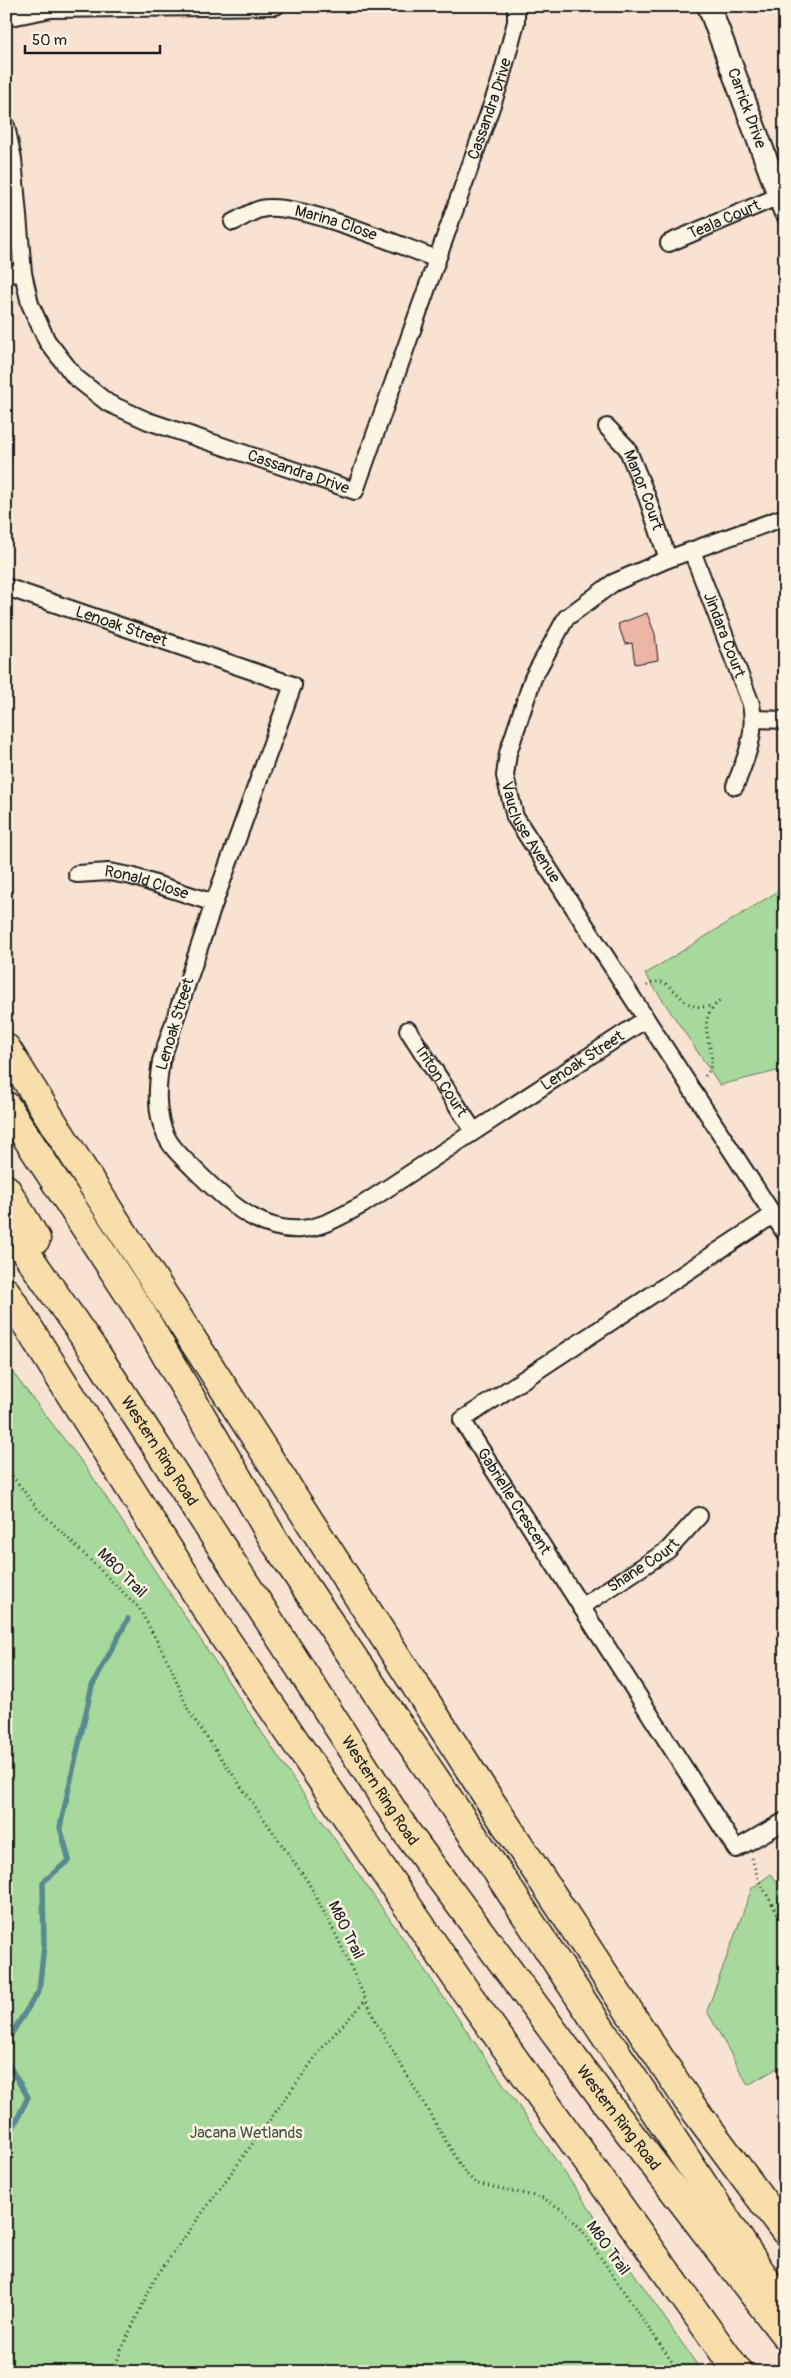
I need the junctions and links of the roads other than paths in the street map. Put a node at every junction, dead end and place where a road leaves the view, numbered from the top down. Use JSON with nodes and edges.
{"nodes":[{"id":1,"x":276,"y":6,"type":"edge"},
{"id":2,"x":516,"y":6,"type":"edge"},
{"id":3,"x":708,"y":6,"type":"edge"},
{"id":4,"x":157,"y":7,"type":"edge"},
{"id":5,"x":6,"y":18,"type":"edge"},
{"id":6,"x":6,"y":126,"type":"edge"},
{"id":7,"x":782,"y":204,"type":"edge"},
{"id":8,"x":233,"y":222,"type":"dead end"},
{"id":9,"x":668,"y":243,"type":"dead end"},
{"id":10,"x":437,"y":259,"type":"junction"},
{"id":11,"x":23,"y":272,"type":"junction"},
{"id":12,"x":6,"y":274,"type":"edge"},
{"id":13,"x":607,"y":427,"type":"dead end"},
{"id":14,"x":785,"y":516,"type":"edge"},
{"id":15,"x":692,"y":551,"type":"junction"},
{"id":16,"x":668,"y":559,"type":"junction"},
{"id":17,"x":6,"y":587,"type":"edge"},
{"id":18,"x":754,"y":719,"type":"junction"},
{"id":19,"x":785,"y":720,"type":"edge"},
{"id":20,"x":735,"y":786,"type":"dead end"},
{"id":21,"x":77,"y":874,"type":"dead end"},
{"id":22,"x":214,"y":904,"type":"junction"},
{"id":23,"x":646,"y":1019,"type":"junction"},
{"id":24,"x":408,"y":1030,"type":"dead end"},
{"id":25,"x":6,"y":1048,"type":"edge"},
{"id":26,"x":6,"y":1106,"type":"edge"},
{"id":27,"x":473,"y":1130,"type":"junction"},
{"id":28,"x":6,"y":1189,"type":"edge"},
{"id":29,"x":773,"y":1215,"type":"junction"},
{"id":30,"x":6,"y":1224,"type":"edge"},
{"id":31,"x":785,"y":1232,"type":"edge"},
{"id":32,"x":6,"y":1292,"type":"edge"},
{"id":33,"x":6,"y":1305,"type":"edge"},
{"id":34,"x":142,"y":1314,"type":"junction"},
{"id":35,"x":39,"y":1342,"type":"junction"},
{"id":36,"x":98,"y":1355,"type":"junction"},
{"id":37,"x":699,"y":1516,"type":"dead end"},
{"id":38,"x":581,"y":1607,"type":"junction"},
{"id":39,"x":481,"y":1786,"type":"junction"},
{"id":40,"x":785,"y":1821,"type":"edge"},
{"id":41,"x":785,"y":2231,"type":"edge"},
{"id":42,"x":785,"y":2309,"type":"edge"},
{"id":43,"x":785,"y":2335,"type":"edge"},
{"id":44,"x":738,"y":2372,"type":"edge"}],
"edges":[{"from":1,"to":4,"type":"street"},
{"from":2,"to":10,"type":"street","name":"Cassandra Drive"},
{"from":3,"to":7,"type":"street","name":"Carrick Drive"},
{"from":4,"to":5,"type":"street"},
{"from":6,"to":11,"type":"street","name":"Cassandra Drive"},
{"from":7,"to":9,"type":"street","name":"Teala Court"},
{"from":8,"to":10,"type":"street","name":"Marina Close"},
{"from":10,"to":11,"type":"street","name":"Cassandra Drive"},
{"from":11,"to":12,"type":"street"},
{"from":13,"to":16,"type":"street","name":"Manor Court"},
{"from":14,"to":15,"type":"street","name":"Vaucluse Avenue"},
{"from":15,"to":16,"type":"street","name":"Vaucluse Avenue"},
{"from":15,"to":18,"type":"street","name":"Jindara Court"},
{"from":16,"to":23,"type":"street","name":"Vaucluse Avenue"},
{"from":17,"to":22,"type":"street","name":"Lenoak Street"},
{"from":18,"to":19,"type":"street"},
{"from":18,"to":20,"type":"street","name":"Jindara Court"},
{"from":21,"to":22,"type":"street","name":"Ronald Close"},
{"from":22,"to":27,"type":"street","name":"Lenoak Street"},
{"from":23,"to":27,"type":"street","name":"Lenoak Street"},
{"from":23,"to":29,"type":"street","name":"Vaucluse Avenue"},
{"from":24,"to":27,"type":"street","name":"Triton Court"},
{"from":25,"to":39,"type":"highway"},
{"from":26,"to":34,"type":"highway"},
{"from":28,"to":36,"type":"highway"},
{"from":29,"to":31,"type":"street","name":"Vaucluse Avenue"},
{"from":29,"to":38,"type":"street","name":"Gabrielle Crescent"},
{"from":30,"to":36,"type":"highway","name":"Western Ring Road"},
{"from":32,"to":35,"type":"highway"},
{"from":33,"to":35,"type":"highway"},
{"from":34,"to":39,"type":"highway"},
{"from":34,"to":42,"type":"highway"},
{"from":35,"to":44,"type":"highway"},
{"from":36,"to":43,"type":"highway","name":"Western Ring Road"},
{"from":37,"to":38,"type":"street","name":"Shane Court"},
{"from":38,"to":40,"type":"street","name":"Gabrielle Crescent"},
{"from":39,"to":41,"type":"highway"}]}
